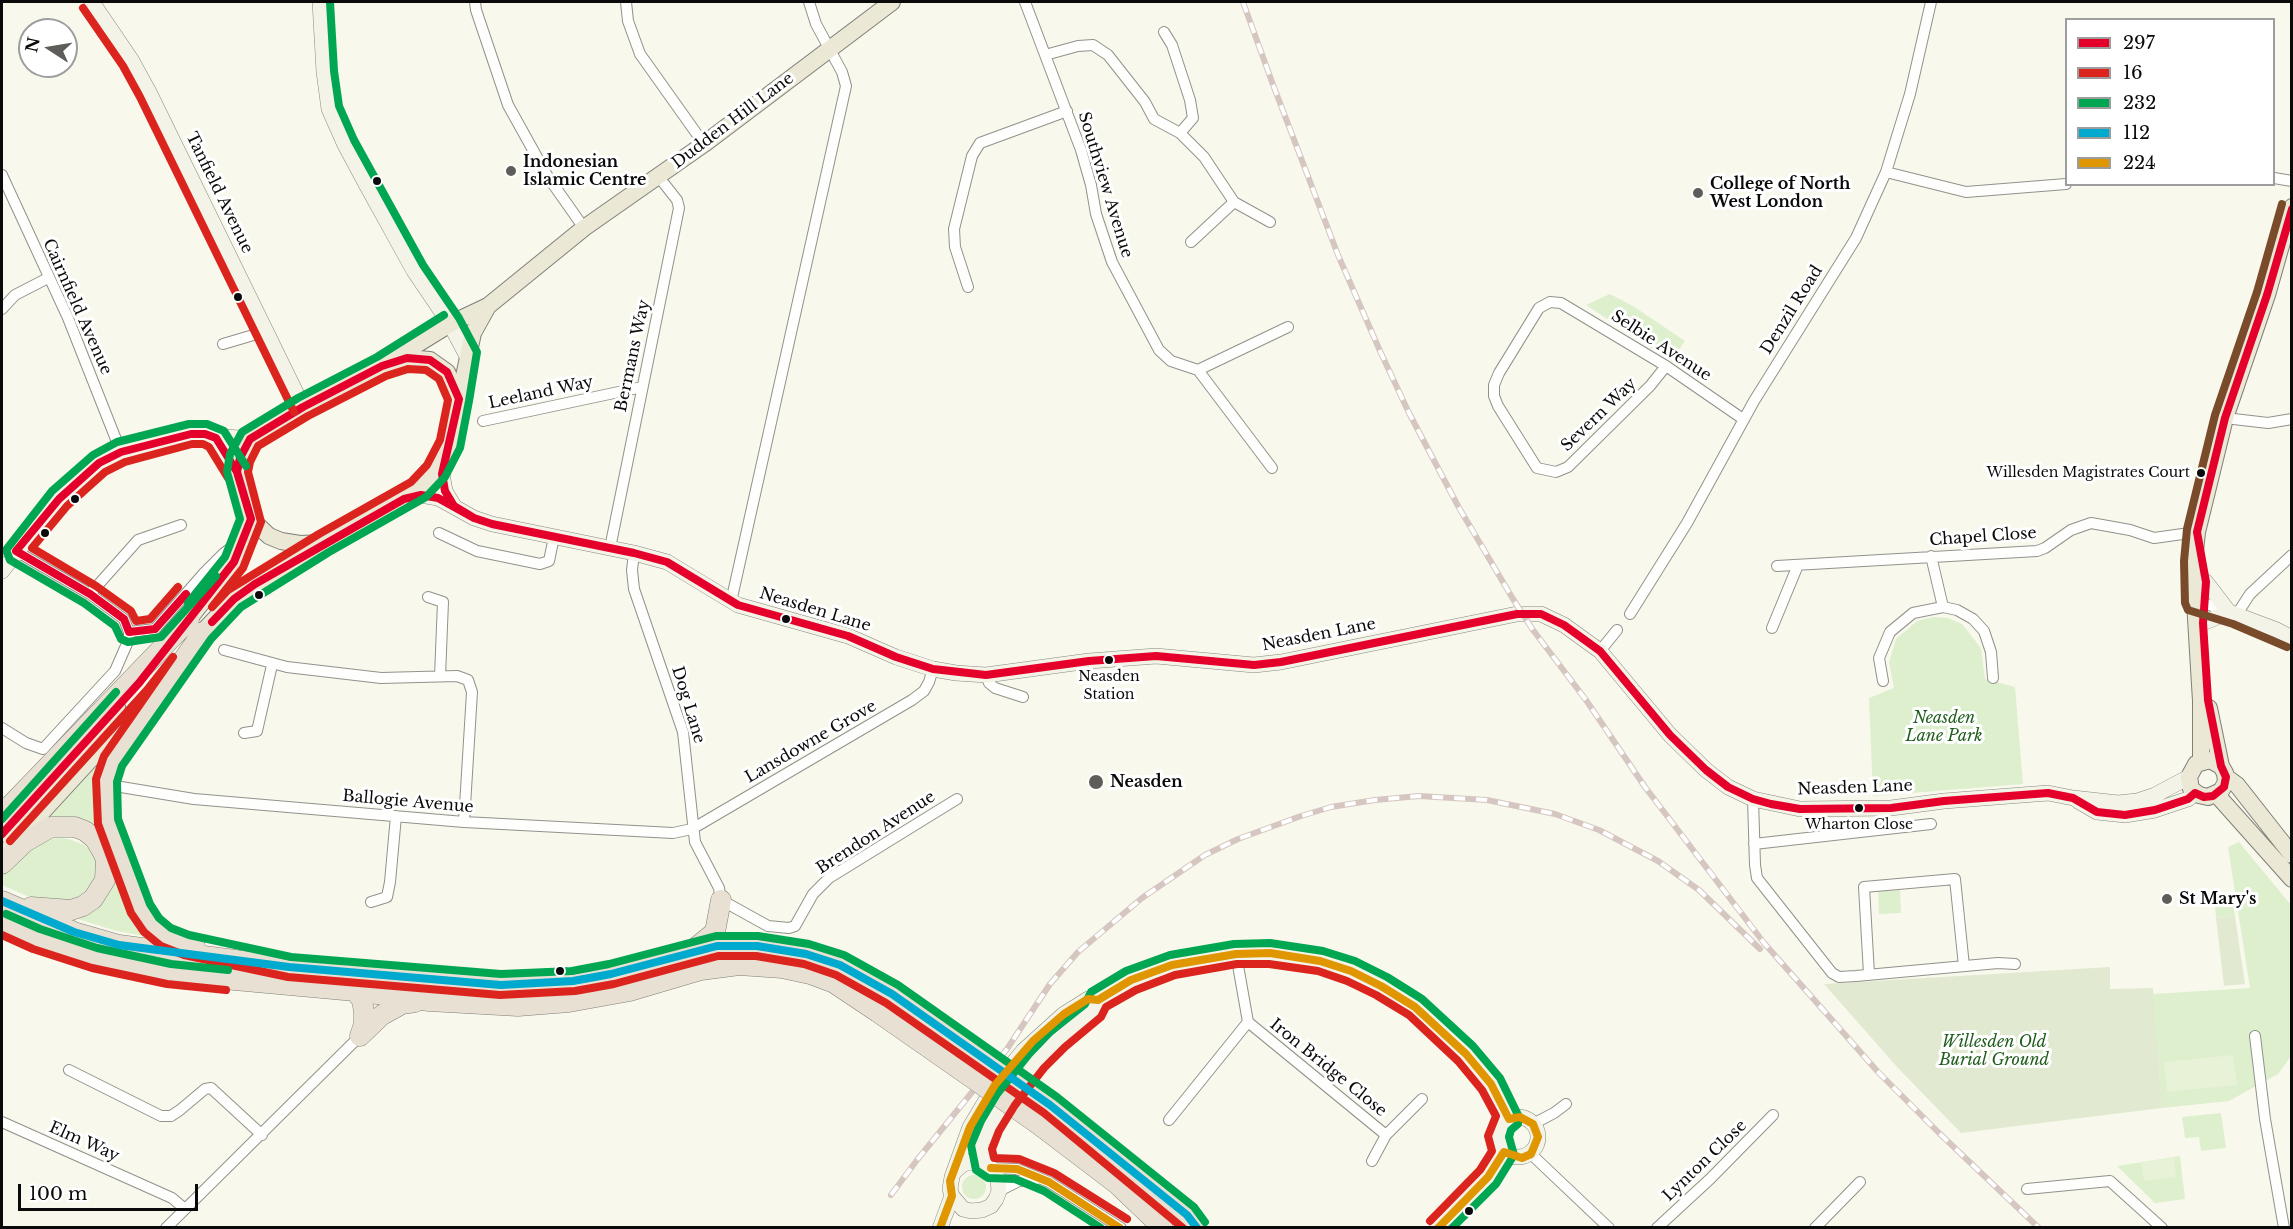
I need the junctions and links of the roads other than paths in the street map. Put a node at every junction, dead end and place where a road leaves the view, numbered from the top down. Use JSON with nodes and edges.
{"nodes":[{"id":1,"x":92,"y":2,"type":"edge"},
{"id":2,"x":320,"y":2,"type":"edge"},
{"id":3,"x":475,"y":2,"type":"edge"},
{"id":4,"x":626,"y":2,"type":"edge"},
{"id":5,"x":809,"y":2,"type":"edge"},
{"id":6,"x":892,"y":2,"type":"edge"},
{"id":7,"x":1025,"y":2,"type":"edge"},
{"id":8,"x":1931,"y":2,"type":"edge"},
{"id":9,"x":1164,"y":32,"type":"dead end"},
{"id":10,"x":828,"y":49,"type":"junction"},
{"id":11,"x":1045,"y":55,"type":"junction"},
{"id":12,"x":1067,"y":111,"type":"junction"},
{"id":13,"x":1180,"y":133,"type":"junction"},
{"id":14,"x":704,"y":144,"type":"junction"},
{"id":15,"x":1886,"y":172,"type":"junction"},
{"id":16,"x":2,"y":175,"type":"edge"},
{"id":17,"x":658,"y":176,"type":"junction"},
{"id":18,"x":2275,"y":177,"type":"edge"},
{"id":19,"x":2292,"y":181,"type":"edge"},
{"id":20,"x":2065,"y":184,"type":"edge"},
{"id":21,"x":1234,"y":202,"type":"junction"},
{"id":22,"x":2292,"y":207,"type":"edge"},
{"id":23,"x":1270,"y":222,"type":"dead end"},
{"id":24,"x":584,"y":228,"type":"junction"},
{"id":25,"x":1191,"y":242,"type":"dead end"},
{"id":26,"x":48,"y":278,"type":"junction"},
{"id":27,"x":968,"y":287,"type":"dead end"},
{"id":28,"x":1561,"y":303,"type":"joint"},
{"id":29,"x":488,"y":306,"type":"junction"},
{"id":30,"x":2,"y":309,"type":"edge"},
{"id":31,"x":450,"y":324,"type":"junction"},
{"id":32,"x":1288,"y":327,"type":"dead end"},
{"id":33,"x":267,"y":331,"type":"junction"},
{"id":34,"x":223,"y":344,"type":"dead end"},
{"id":35,"x":467,"y":356,"type":"junction"},
{"id":36,"x":382,"y":366,"type":"junction"},
{"id":37,"x":1666,"y":366,"type":"junction"},
{"id":38,"x":1198,"y":370,"type":"junction"},
{"id":39,"x":642,"y":387,"type":"junction"},
{"id":40,"x":459,"y":399,"type":"junction"},
{"id":41,"x":303,"y":407,"type":"junction"},
{"id":42,"x":1743,"y":418,"type":"junction"},
{"id":43,"x":2225,"y":418,"type":"junction"},
{"id":44,"x":2292,"y":419,"type":"edge"},
{"id":45,"x":483,"y":421,"type":"dead end"},
{"id":46,"x":216,"y":438,"type":"junction"},
{"id":47,"x":250,"y":439,"type":"junction"},
{"id":48,"x":450,"y":444,"type":"junction"},
{"id":49,"x":121,"y":452,"type":"junction"},
{"id":50,"x":1272,"y":468,"type":"dead end"},
{"id":51,"x":237,"y":472,"type":"junction"},
{"id":52,"x":404,"y":499,"type":"junction"},
{"id":53,"x":454,"y":506,"type":"junction"},
{"id":54,"x":250,"y":519,"type":"junction"},
{"id":55,"x":182,"y":525,"type":"dead end"},
{"id":56,"x":2198,"y":532,"type":"junction"},
{"id":57,"x":439,"y":533,"type":"dead end"},
{"id":58,"x":554,"y":537,"type":"junction"},
{"id":59,"x":242,"y":540,"type":"junction"},
{"id":60,"x":324,"y":543,"type":"junction"},
{"id":61,"x":610,"y":548,"type":"junction"},
{"id":62,"x":15,"y":551,"type":"junction"},
{"id":63,"x":634,"y":553,"type":"junction"},
{"id":64,"x":2292,"y":555,"type":"edge"},
{"id":65,"x":1931,"y":556,"type":"junction"},
{"id":66,"x":1798,"y":565,"type":"junction"},
{"id":67,"x":1777,"y":566,"type":"dead end"},
{"id":68,"x":2,"y":571,"type":"edge"},
{"id":69,"x":2206,"y":582,"type":"junction"},
{"id":70,"x":90,"y":594,"type":"junction"},
{"id":71,"x":428,"y":597,"type":"dead end"},
{"id":72,"x":731,"y":602,"type":"junction"},
{"id":73,"x":2199,"y":603,"type":"junction"},
{"id":74,"x":1943,"y":607,"type":"junction"},
{"id":75,"x":2233,"y":613,"type":"junction"},
{"id":76,"x":1630,"y":614,"type":"dead end"},
{"id":77,"x":2203,"y":623,"type":"junction"},
{"id":78,"x":196,"y":626,"type":"junction"},
{"id":79,"x":1772,"y":628,"type":"dead end"},
{"id":80,"x":1617,"y":630,"type":"dead end"},
{"id":81,"x":129,"y":632,"type":"junction"},
{"id":82,"x":2292,"y":638,"type":"edge"},
{"id":83,"x":224,"y":650,"type":"dead end"},
{"id":84,"x":1600,"y":651,"type":"junction"},
{"id":85,"x":272,"y":665,"type":"junction"},
{"id":86,"x":933,"y":669,"type":"junction"},
{"id":87,"x":986,"y":675,"type":"junction"},
{"id":88,"x":440,"y":676,"type":"junction"},
{"id":89,"x":1993,"y":678,"type":"dead end"},
{"id":90,"x":1883,"y":681,"type":"dead end"},
{"id":91,"x":1023,"y":697,"type":"dead end"},
{"id":92,"x":2,"y":728,"type":"edge"},
{"id":93,"x":244,"y":733,"type":"dead end"},
{"id":94,"x":2201,"y":761,"type":"junction"},
{"id":95,"x":2224,"y":772,"type":"junction"},
{"id":96,"x":2192,"y":785,"type":"junction"},
{"id":97,"x":121,"y":787,"type":"dead end"},
{"id":98,"x":2217,"y":795,"type":"junction"},
{"id":99,"x":957,"y":799,"type":"dead end"},
{"id":100,"x":1753,"y":799,"type":"junction"},
{"id":101,"x":2,"y":814,"type":"edge"},
{"id":102,"x":396,"y":816,"type":"junction"},
{"id":103,"x":464,"y":822,"type":"junction"},
{"id":104,"x":1931,"y":824,"type":"dead end"},
{"id":105,"x":692,"y":829,"type":"junction"},
{"id":106,"x":2,"y":834,"type":"edge"},
{"id":107,"x":1754,"y":844,"type":"junction"},
{"id":108,"x":2292,"y":855,"type":"edge"},
{"id":109,"x":2,"y":857,"type":"edge"},
{"id":110,"x":2,"y":864,"type":"edge"},
{"id":111,"x":2292,"y":879,"type":"edge"},
{"id":112,"x":721,"y":900,"type":"junction"},
{"id":113,"x":2,"y":901,"type":"edge"},
{"id":114,"x":370,"y":902,"type":"dead end"},
{"id":115,"x":2,"y":924,"type":"edge"},
{"id":116,"x":2,"y":936,"type":"edge"},
{"id":117,"x":690,"y":952,"type":"junction"},
{"id":118,"x":1236,"y":954,"type":"junction"},
{"id":119,"x":94,"y":958,"type":"junction"},
{"id":120,"x":2015,"y":964,"type":"dead end"},
{"id":121,"x":1964,"y":966,"type":"junction"},
{"id":122,"x":289,"y":967,"type":"junction"},
{"id":123,"x":1869,"y":975,"type":"junction"},
{"id":124,"x":355,"y":991,"type":"junction"},
{"id":125,"x":1098,"y":1000,"type":"junction"},
{"id":126,"x":429,"y":1001,"type":"junction"},
{"id":127,"x":1248,"y":1022,"type":"junction"},
{"id":128,"x":360,"y":1036,"type":"junction"},
{"id":129,"x":2255,"y":1036,"type":"dead end"},
{"id":130,"x":69,"y":1070,"type":"dead end"},
{"id":131,"x":1422,"y":1099,"type":"dead end"},
{"id":132,"x":1566,"y":1104,"type":"dead end"},
{"id":133,"x":1773,"y":1115,"type":"dead end"},
{"id":134,"x":1509,"y":1119,"type":"junction"},
{"id":135,"x":1169,"y":1120,"type":"dead end"},
{"id":136,"x":2,"y":1122,"type":"edge"},
{"id":137,"x":1533,"y":1124,"type":"junction"},
{"id":138,"x":262,"y":1135,"type":"junction"},
{"id":139,"x":1386,"y":1135,"type":"junction"},
{"id":140,"x":1504,"y":1152,"type":"junction"},
{"id":141,"x":1531,"y":1154,"type":"junction"},
{"id":142,"x":1372,"y":1161,"type":"dead end"},
{"id":143,"x":988,"y":1166,"type":"junction"},
{"id":144,"x":954,"y":1172,"type":"junction"},
{"id":145,"x":1041,"y":1178,"type":"junction"},
{"id":146,"x":1860,"y":1182,"type":"dead end"},
{"id":147,"x":2027,"y":1189,"type":"dead end"},
{"id":148,"x":999,"y":1191,"type":"junction"},
{"id":149,"x":952,"y":1196,"type":"junction"},
{"id":150,"x":185,"y":1209,"type":"junction"},
{"id":151,"x":971,"y":1211,"type":"junction"},
{"id":152,"x":166,"y":1227,"type":"edge"},
{"id":153,"x":940,"y":1227,"type":"edge"},
{"id":154,"x":944,"y":1227,"type":"edge"},
{"id":155,"x":1121,"y":1227,"type":"edge"},
{"id":156,"x":1163,"y":1227,"type":"edge"},
{"id":157,"x":1197,"y":1227,"type":"edge"},
{"id":158,"x":1437,"y":1227,"type":"edge"},
{"id":159,"x":1609,"y":1227,"type":"edge"},
{"id":160,"x":1658,"y":1227,"type":"edge"},
{"id":161,"x":1815,"y":1227,"type":"edge"},
{"id":162,"x":2163,"y":1227,"type":"edge"},
{"id":163,"x":2284,"y":1227,"type":"edge"}],
"edges":[{"from":1,"to":33,"type":"main road","name":"Tanfield Avenue"},
{"from":2,"to":31,"type":"main road"},
{"from":3,"to":24,"type":"street"},
{"from":4,"to":14,"type":"street"},
{"from":5,"to":10,"type":"street"},
{"from":6,"to":10,"type":"main road","name":"Dudden Hill Lane"},
{"from":7,"to":11,"type":"street","name":"Southview Avenue"},
{"from":8,"to":15,"type":"street","name":"Denzil Road"},
{"from":9,"to":13,"type":"street"},
{"from":10,"to":14,"type":"main road","name":"Dudden Hill Lane"},
{"from":10,"to":72,"type":"street"},
{"from":11,"to":12,"type":"street","name":"Southview Avenue"},
{"from":11,"to":13,"type":"street"},
{"from":12,"to":27,"type":"street"},
{"from":12,"to":38,"type":"street","name":"Southview Avenue"},
{"from":13,"to":21,"type":"street"},
{"from":14,"to":17,"type":"main road","name":"Dudden Hill Lane"},
{"from":15,"to":20,"type":"street"},
{"from":15,"to":42,"type":"street","name":"Denzil Road"},
{"from":16,"to":26,"type":"street","name":"Cairnfield Avenue"},
{"from":17,"to":24,"type":"main road","name":"Dudden Hill Lane"},
{"from":17,"to":39,"type":"street","name":"Bermans Way"},
{"from":18,"to":19,"type":"street"},
{"from":21,"to":23,"type":"street"},
{"from":21,"to":25,"type":"street"},
{"from":22,"to":43,"type":"main road"},
{"from":24,"to":29,"type":"main road","name":"Dudden Hill Lane"},
{"from":26,"to":30,"type":"street"},
{"from":26,"to":49,"type":"street","name":"Cairnfield Avenue"},
{"from":28,"to":37,"type":"street","name":"Selbie Avenue"},
{"from":28,"to":37,"type":"street","name":"Severn Way"},
{"from":29,"to":31,"type":"main road","name":"Dudden Hill Lane"},
{"from":29,"to":35,"type":"main road","name":"Dudden Hill Lane"},
{"from":31,"to":35,"type":"main road"},
{"from":31,"to":36,"type":"main road","name":"Dudden Hill Lane"},
{"from":32,"to":38,"type":"street"},
{"from":33,"to":34,"type":"street"},
{"from":33,"to":41,"type":"main road","name":"Tanfield Avenue"},
{"from":35,"to":40,"type":"main road","name":"Dudden Hill Lane"},
{"from":36,"to":40,"type":"main road"},
{"from":36,"to":41,"type":"main road"},
{"from":37,"to":42,"type":"street","name":"Selbie Avenue"},
{"from":38,"to":50,"type":"street"},
{"from":39,"to":45,"type":"street","name":"Leeland Way"},
{"from":39,"to":61,"type":"street","name":"Bermans Way"},
{"from":40,"to":48,"type":"main road","name":"Dudden Hill Lane"},
{"from":41,"to":47,"type":"main road"},
{"from":42,"to":76,"type":"street","name":"Denzil Road"},
{"from":43,"to":44,"type":"street"},
{"from":43,"to":56,"type":"main road"},
{"from":46,"to":47,"type":"main road"},
{"from":46,"to":49,"type":"main road"},
{"from":46,"to":51,"type":"main road"},
{"from":47,"to":51,"type":"main road"},
{"from":48,"to":52,"type":"main road","name":"Dudden Hill Lane"},
{"from":48,"to":53,"type":"main road"},
{"from":49,"to":62,"type":"main road"},
{"from":51,"to":54,"type":"main road"},
{"from":52,"to":53,"type":"main road","name":"Neasden Lane"},
{"from":52,"to":60,"type":"main road","name":"Dudden Hill Lane"},
{"from":53,"to":58,"type":"main road","name":"Neasden Lane"},
{"from":54,"to":59,"type":"main road"},
{"from":54,"to":60,"type":"main road"},
{"from":55,"to":70,"type":"street"},
{"from":56,"to":65,"type":"street","name":"Chapel Close"},
{"from":56,"to":69,"type":"main road"},
{"from":56,"to":73,"type":"main road"},
{"from":57,"to":58,"type":"street"},
{"from":58,"to":61,"type":"main road","name":"Neasden Lane"},
{"from":59,"to":78,"type":"main road"},
{"from":59,"to":81,"type":"street"},
{"from":60,"to":78,"type":"main road","name":"Dudden Hill Lane"},
{"from":61,"to":63,"type":"main road","name":"Neasden Lane"},
{"from":62,"to":68,"type":"main road"},
{"from":62,"to":70,"type":"street"},
{"from":63,"to":72,"type":"main road","name":"Neasden Lane"},
{"from":63,"to":105,"type":"street","name":"Dog Lane"},
{"from":64,"to":75,"type":"street"},
{"from":65,"to":66,"type":"street","name":"Chapel Close"},
{"from":65,"to":74,"type":"street"},
{"from":66,"to":67,"type":"street","name":"Chapel Close"},
{"from":66,"to":79,"type":"street"},
{"from":69,"to":73,"type":"main road"},
{"from":69,"to":75,"type":"main road"},
{"from":70,"to":81,"type":"street"},
{"from":71,"to":88,"type":"street"},
{"from":72,"to":86,"type":"main road","name":"Neasden Lane"},
{"from":73,"to":75,"type":"street"},
{"from":73,"to":77,"type":"main road"},
{"from":73,"to":94,"type":"main road"},
{"from":74,"to":89,"type":"street"},
{"from":74,"to":90,"type":"street"},
{"from":75,"to":77,"type":"main road"},
{"from":75,"to":82,"type":"main road"},
{"from":77,"to":95,"type":"main road"},
{"from":78,"to":101,"type":"highway"},
{"from":78,"to":106,"type":"main road"},
{"from":78,"to":109,"type":"main road"},
{"from":78,"to":122,"type":"highway"},
{"from":80,"to":84,"type":"street"},
{"from":81,"to":92,"type":"street"},
{"from":83,"to":85,"type":"street"},
{"from":84,"to":87,"type":"main road","name":"Neasden Lane"},
{"from":84,"to":100,"type":"main road","name":"Neasden Lane"},
{"from":85,"to":88,"type":"street"},
{"from":85,"to":93,"type":"street"},
{"from":86,"to":87,"type":"main road","name":"Neasden Lane"},
{"from":86,"to":105,"type":"street","name":"Lansdowne Grove"},
{"from":87,"to":91,"type":"street"},
{"from":88,"to":103,"type":"street"},
{"from":94,"to":95,"type":"main road"},
{"from":94,"to":96,"type":"main road"},
{"from":95,"to":98,"type":"main road"},
{"from":95,"to":108,"type":"main road"},
{"from":96,"to":98,"type":"main road"},
{"from":96,"to":100,"type":"main road","name":"Neasden Lane"},
{"from":97,"to":102,"type":"street","name":"Ballogie Avenue"},
{"from":98,"to":111,"type":"main road"},
{"from":99,"to":112,"type":"street","name":"Brendon Avenue"},
{"from":100,"to":107,"type":"street"},
{"from":102,"to":103,"type":"street","name":"Ballogie Avenue"},
{"from":102,"to":114,"type":"street"},
{"from":103,"to":105,"type":"street","name":"Ballogie Avenue"},
{"from":104,"to":107,"type":"street"},
{"from":105,"to":112,"type":"street","name":"Dog Lane"},
{"from":107,"to":123,"type":"street"},
{"from":110,"to":113,"type":"highway"},
{"from":112,"to":117,"type":"highway"},
{"from":113,"to":122,"type":"highway"},
{"from":115,"to":119,"type":"highway"},
{"from":116,"to":119,"type":"highway"},
{"from":117,"to":122,"type":"highway"},
{"from":117,"to":157,"type":"highway","bridge":true},
{"from":118,"to":125,"type":"main road"},
{"from":118,"to":127,"type":"street","name":"Iron Bridge Close"},
{"from":118,"to":134,"type":"main road"},
{"from":119,"to":124,"type":"highway"},
{"from":120,"to":121,"type":"street"},
{"from":121,"to":123,"type":"street"},
{"from":121,"to":123,"type":"street"},
{"from":124,"to":126,"type":"highway"},
{"from":124,"to":128,"type":"highway"},
{"from":125,"to":143,"type":"main road"},
{"from":125,"to":144,"type":"main road"},
{"from":126,"to":128,"type":"highway"},
{"from":126,"to":156,"type":"highway","bridge":true},
{"from":127,"to":135,"type":"street"},
{"from":127,"to":139,"type":"street","name":"Iron Bridge Close"},
{"from":128,"to":138,"type":"street"},
{"from":129,"to":163,"type":"street"},
{"from":130,"to":138,"type":"street"},
{"from":131,"to":139,"type":"street","name":"Iron Bridge Close"},
{"from":132,"to":137,"type":"street"},
{"from":133,"to":160,"type":"street","name":"Lynton Close"},
{"from":134,"to":137,"type":"main road"},
{"from":134,"to":140,"type":"main road"},
{"from":136,"to":150,"type":"street","name":"Elm Way"},
{"from":137,"to":141,"type":"main road"},
{"from":138,"to":150,"type":"street"},
{"from":139,"to":142,"type":"street","name":"Iron Bridge Close"},
{"from":140,"to":141,"type":"main road"},
{"from":140,"to":158,"type":"main road"},
{"from":141,"to":159,"type":"street"},
{"from":143,"to":144,"type":"main road"},
{"from":143,"to":145,"type":"street"},
{"from":143,"to":148,"type":"main road"},
{"from":144,"to":149,"type":"main road"},
{"from":145,"to":148,"type":"street"},
{"from":145,"to":155,"type":"street"},
{"from":146,"to":161,"type":"street"},
{"from":147,"to":162,"type":"street"},
{"from":148,"to":151,"type":"main road"},
{"from":149,"to":151,"type":"main road"},
{"from":149,"to":153,"type":"main road"},
{"from":150,"to":152,"type":"street"},
{"from":151,"to":154,"type":"main road"}]}
